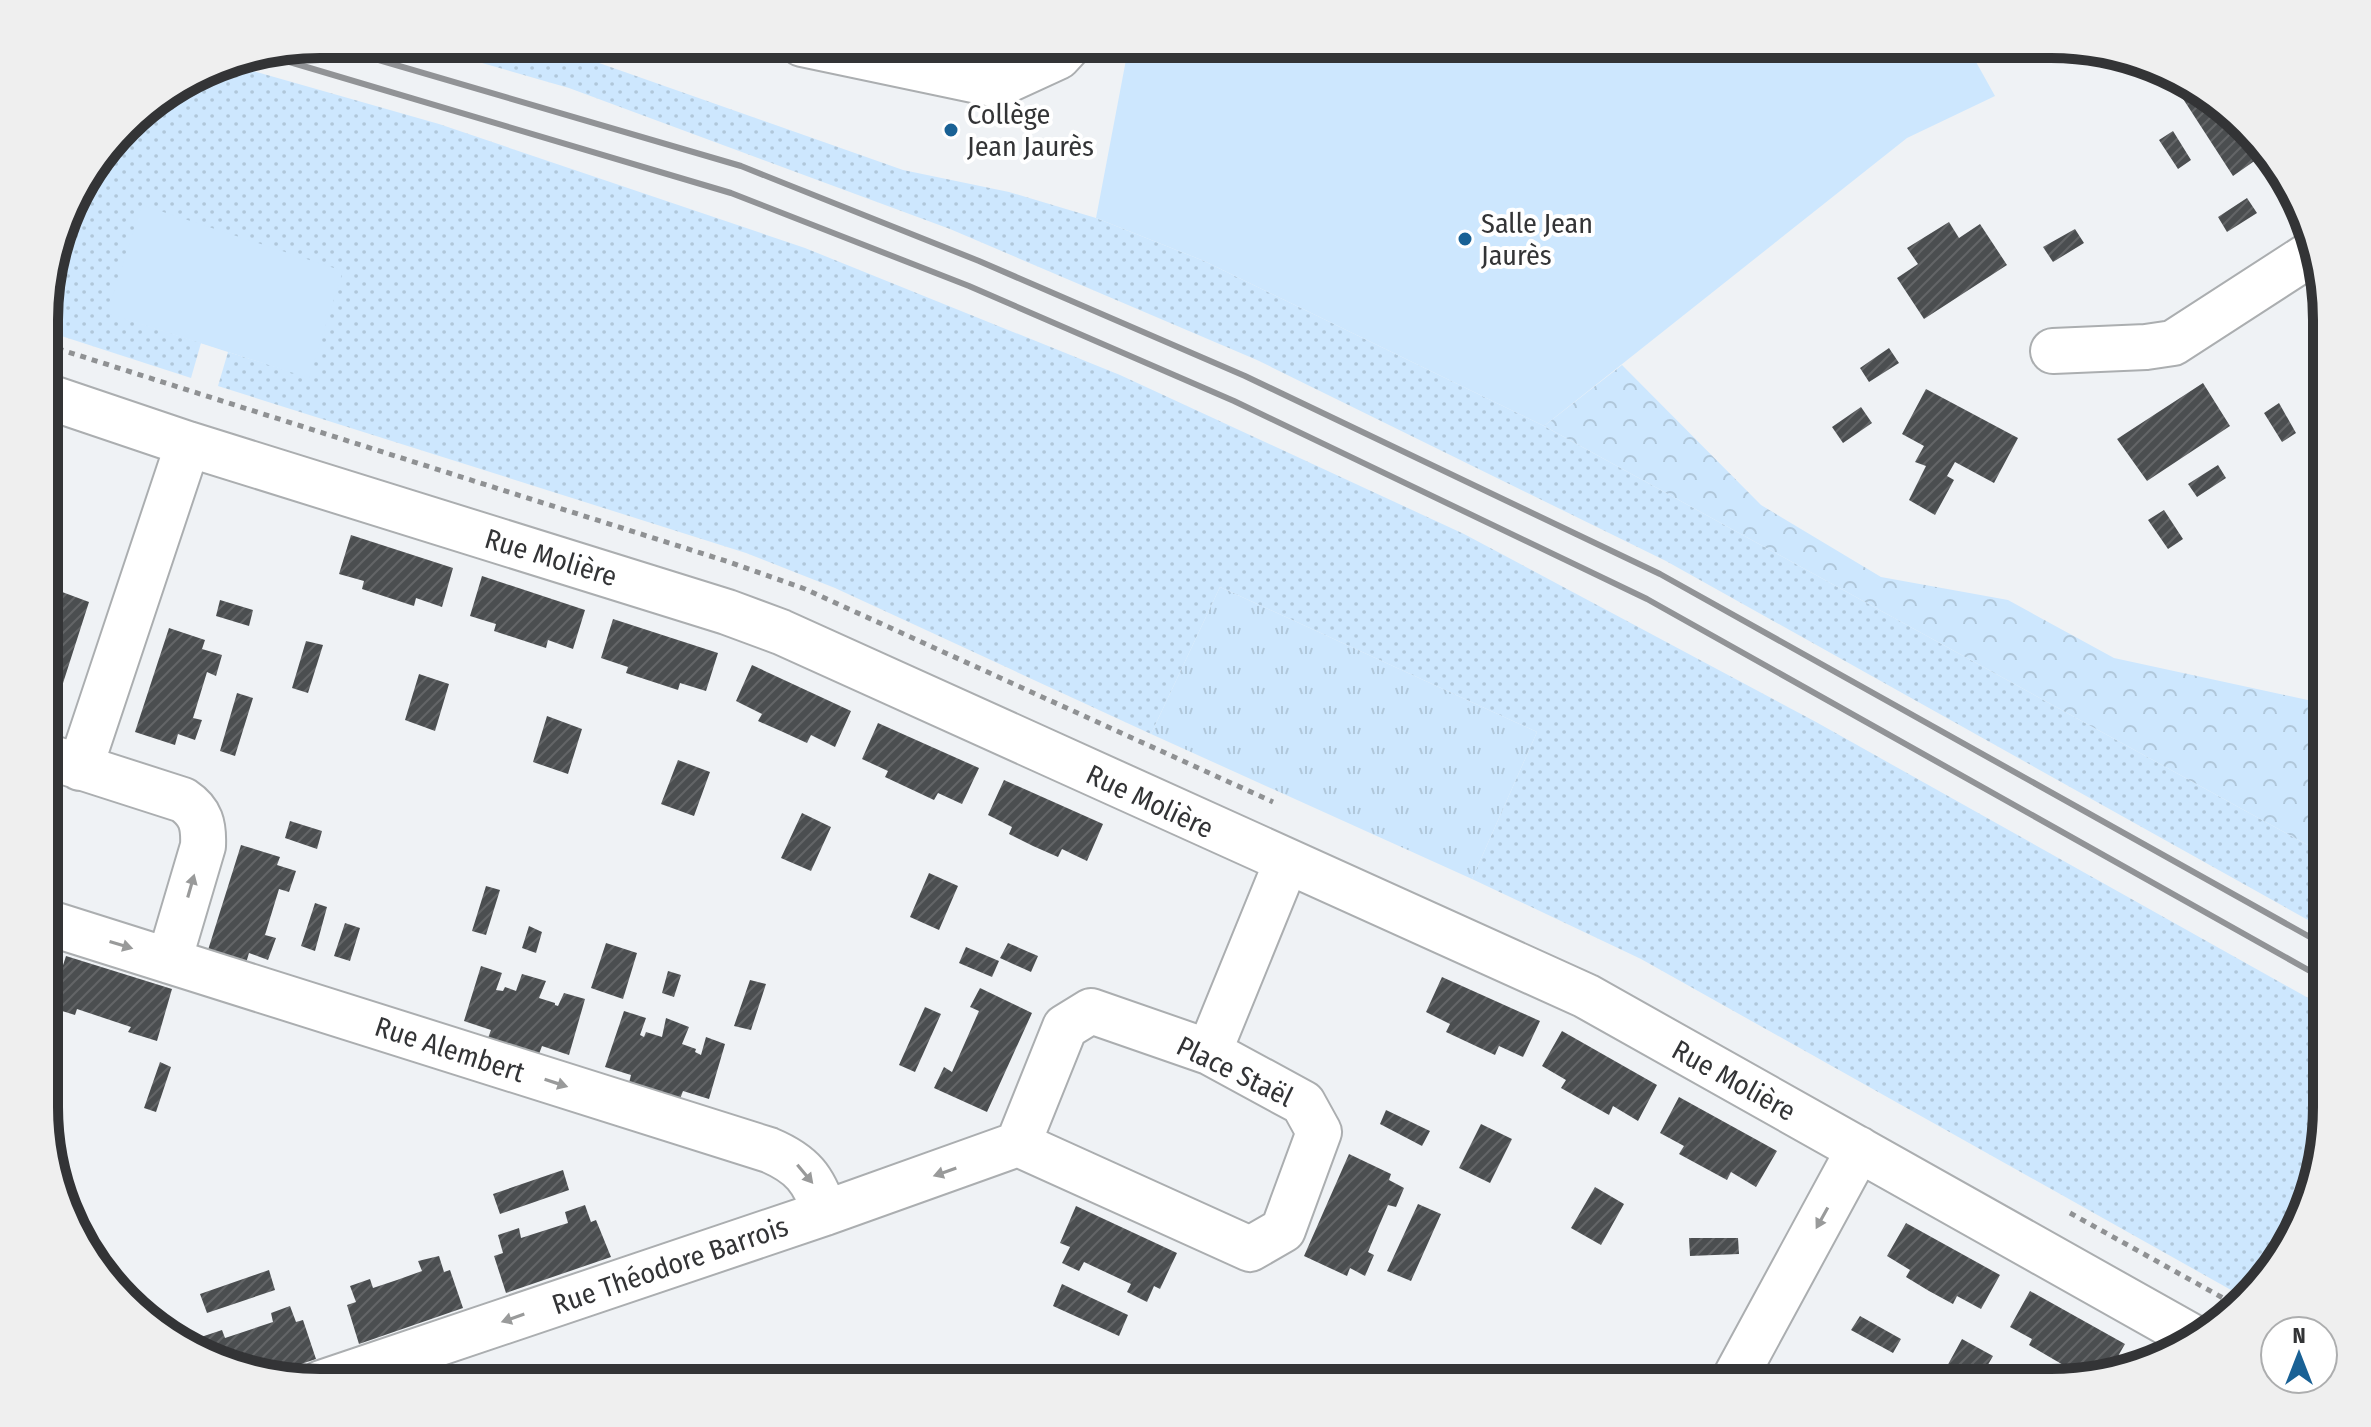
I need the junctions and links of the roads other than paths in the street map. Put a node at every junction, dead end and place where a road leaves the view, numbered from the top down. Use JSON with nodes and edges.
{"nodes":[{"id":1,"x":869,"y":58,"type":"edge"},
{"id":2,"x":1056,"y":58,"type":"edge"},
{"id":3,"x":2305,"y":257,"type":"edge"},
{"id":4,"x":2053,"y":351,"type":"dead end"},
{"id":5,"x":58,"y":400,"type":"edge"},
{"id":6,"x":188,"y":444,"type":"junction"},
{"id":7,"x":63,"y":762,"type":"edge"},
{"id":8,"x":1286,"y":863,"type":"junction"},
{"id":9,"x":58,"y":926,"type":"edge"},
{"id":10,"x":169,"y":961,"type":"junction"},
{"id":11,"x":1209,"y":1052,"type":"junction"},
{"id":12,"x":1018,"y":1144,"type":"junction"},
{"id":13,"x":1859,"y":1149,"type":"junction"},
{"id":14,"x":825,"y":1213,"type":"junction"},
{"id":15,"x":2184,"y":1332,"type":"edge"},
{"id":16,"x":1740,"y":1368,"type":"edge"},
{"id":17,"x":363,"y":1369,"type":"edge"}],
"edges":[{"from":1,"to":2,"type":"street"},
{"from":3,"to":4,"type":"street"},
{"from":5,"to":6,"type":"street","name":"Rue Molière"},
{"from":6,"to":7,"type":"street"},
{"from":6,"to":8,"type":"street","name":"Rue Molière"},
{"from":10,"to":7,"type":"street","one_way":true},
{"from":8,"to":11,"type":"street"},
{"from":8,"to":13,"type":"street","name":"Rue Molière"},
{"from":9,"to":10,"type":"street","name":"Rue Alembert","one_way":true},
{"from":10,"to":14,"type":"street","name":"Rue Alembert","one_way":true},
{"from":11,"to":12,"type":"street","name":"Place Staël"},
{"from":11,"to":12,"type":"street","name":"Place Staël"},
{"from":12,"to":14,"type":"street","name":"Rue Théodore Barrois","one_way":true},
{"from":13,"to":15,"type":"street","name":"Rue Molière"},
{"from":13,"to":16,"type":"street","one_way":true},
{"from":14,"to":17,"type":"street","name":"Rue Théodore Barrois","one_way":true}]}
